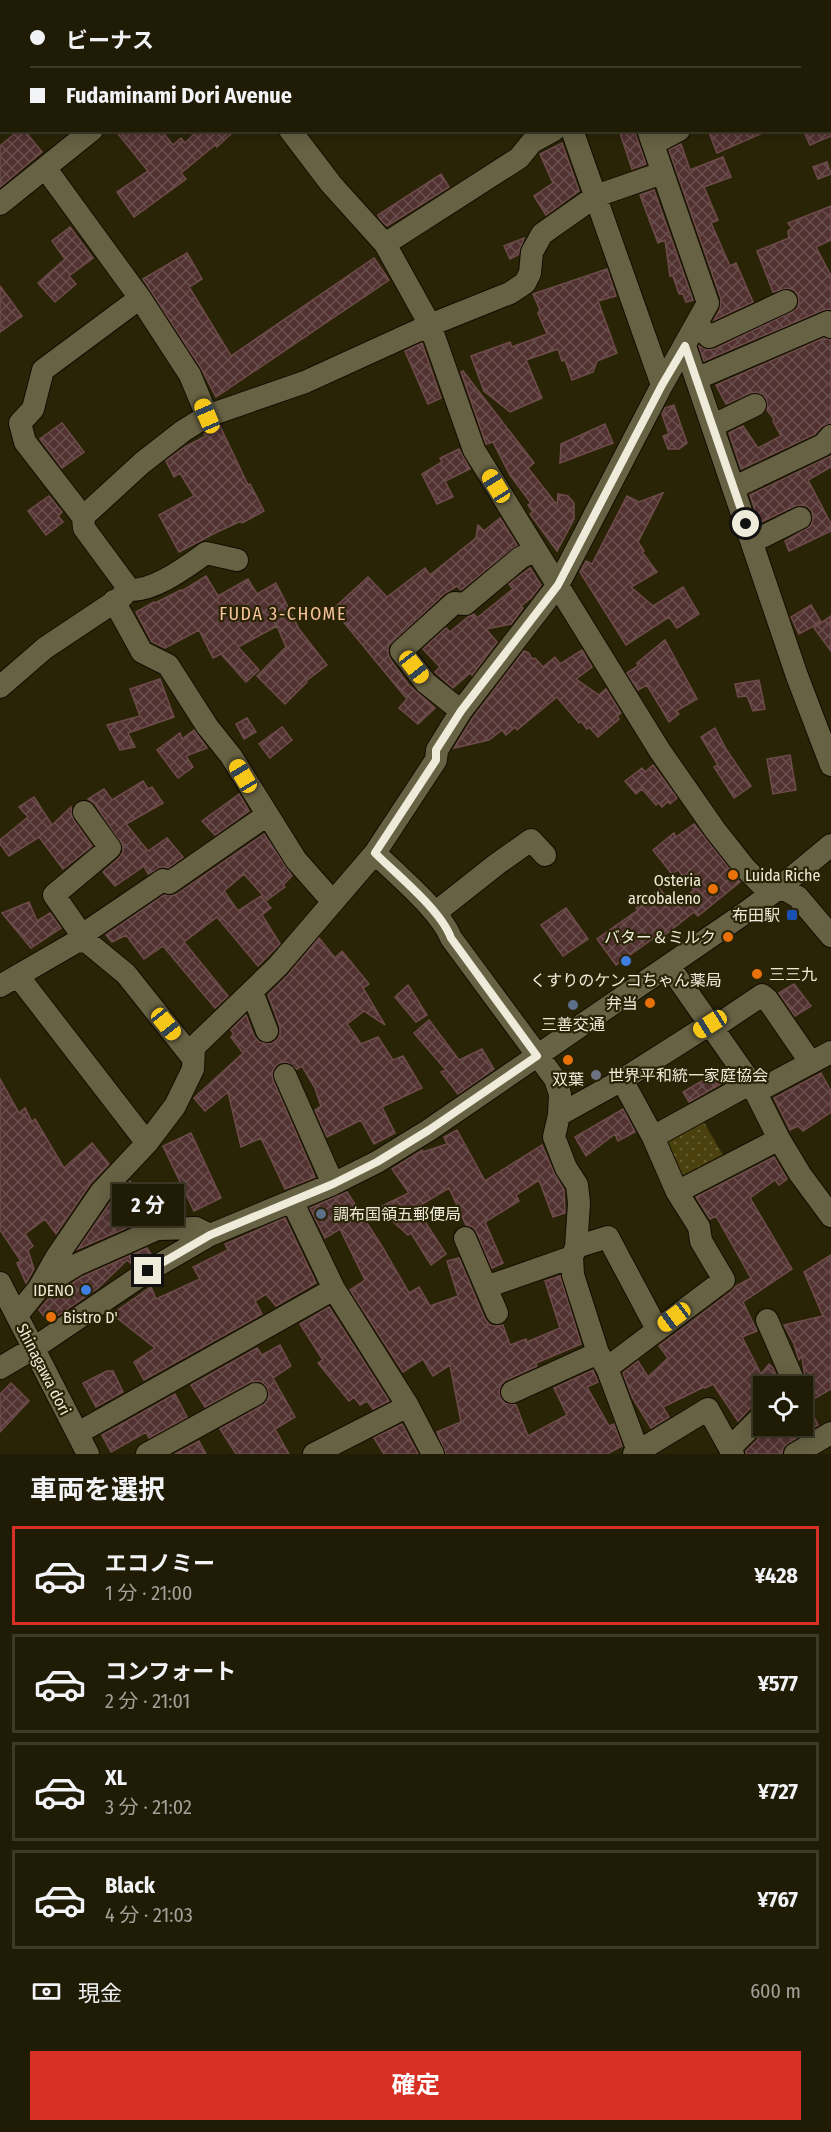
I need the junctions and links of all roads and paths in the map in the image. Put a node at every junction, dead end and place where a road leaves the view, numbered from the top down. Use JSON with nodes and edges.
{"nodes":[{"id":1,"x":90,"y":132,"type":"edge"},
{"id":2,"x":292,"y":132,"type":"edge"},
{"id":3,"x":550,"y":132,"type":"edge"},
{"id":4,"x":573,"y":132,"type":"edge"},
{"id":5,"x":671,"y":132,"type":"edge"},
{"id":6,"x":650,"y":137,"type":"edge"},
{"id":7,"x":46,"y":169,"type":"junction"},
{"id":8,"x":662,"y":173,"type":"junction"},
{"id":9,"x":596,"y":196,"type":"junction"},
{"id":10,"x":0,"y":204,"type":"edge"},
{"id":11,"x":386,"y":244,"type":"junction"},
{"id":12,"x":140,"y":298,"type":"junction"},
{"id":13,"x":786,"y":301,"type":"dead end"},
{"id":14,"x":697,"y":324,"type":"junction"},
{"id":15,"x":430,"y":325,"type":"junction"},
{"id":16,"x":831,"y":327,"type":"edge"},
{"id":17,"x":685,"y":346,"type":"junction"},
{"id":18,"x":696,"y":379,"type":"junction"},
{"id":19,"x":662,"y":385,"type":"junction"},
{"id":20,"x":755,"y":405,"type":"dead end"},
{"id":21,"x":207,"y":416,"type":"junction"},
{"id":22,"x":712,"y":426,"type":"junction"},
{"id":23,"x":827,"y":440,"type":"edge"},
{"id":24,"x":733,"y":488,"type":"junction"},
{"id":25,"x":83,"y":517,"type":"junction"},
{"id":26,"x":800,"y":518,"type":"dead end"},
{"id":27,"x":752,"y":542,"type":"junction"},
{"id":28,"x":535,"y":550,"type":"junction"},
{"id":29,"x":237,"y":560,"type":"dead end"},
{"id":30,"x":558,"y":585,"type":"junction"},
{"id":31,"x":120,"y":596,"type":"junction"},
{"id":32,"x":0,"y":687,"type":"edge"},
{"id":33,"x":461,"y":711,"type":"junction"},
{"id":34,"x":829,"y":762,"type":"edge"},
{"id":35,"x":84,"y":812,"type":"dead end"},
{"id":36,"x":267,"y":815,"type":"junction"},
{"id":37,"x":831,"y":845,"type":"edge"},
{"id":38,"x":375,"y":853,"type":"junction"},
{"id":39,"x":545,"y":855,"type":"dead end"},
{"id":40,"x":778,"y":888,"type":"junction"},
{"id":41,"x":333,"y":902,"type":"junction"},
{"id":42,"x":435,"y":913,"type":"junction"},
{"id":43,"x":830,"y":929,"type":"edge"},
{"id":44,"x":84,"y":938,"type":"junction"},
{"id":45,"x":669,"y":966,"type":"junction"},
{"id":46,"x":9,"y":981,"type":"edge"},
{"id":47,"x":252,"y":992,"type":"junction"},
{"id":48,"x":712,"y":1026,"type":"junction"},
{"id":49,"x":267,"y":1031,"type":"dead end"},
{"id":50,"x":537,"y":1056,"type":"junction"},
{"id":51,"x":192,"y":1057,"type":"junction"},
{"id":52,"x":821,"y":1057,"type":"edge"},
{"id":53,"x":285,"y":1075,"type":"dead end"},
{"id":54,"x":622,"y":1080,"type":"junction"},
{"id":55,"x":753,"y":1087,"type":"junction"},
{"id":56,"x":559,"y":1115,"type":"junction"},
{"id":57,"x":653,"y":1137,"type":"junction"},
{"id":58,"x":779,"y":1139,"type":"junction"},
{"id":59,"x":147,"y":1143,"type":"junction"},
{"id":60,"x":333,"y":1184,"type":"junction"},
{"id":61,"x":677,"y":1192,"type":"junction"},
{"id":62,"x":292,"y":1201,"type":"junction"},
{"id":63,"x":831,"y":1216,"type":"edge"},
{"id":64,"x":210,"y":1235,"type":"junction"},
{"id":65,"x":465,"y":1238,"type":"dead end"},
{"id":66,"x":574,"y":1252,"type":"junction"},
{"id":67,"x":0,"y":1283,"type":"edge"},
{"id":68,"x":486,"y":1287,"type":"junction"},
{"id":69,"x":39,"y":1288,"type":"junction"},
{"id":70,"x":334,"y":1289,"type":"junction"},
{"id":71,"x":496,"y":1313,"type":"dead end"},
{"id":72,"x":17,"y":1316,"type":"junction"},
{"id":73,"x":767,"y":1320,"type":"dead end"},
{"id":74,"x":657,"y":1329,"type":"junction"},
{"id":75,"x":34,"y":1348,"type":"junction"},
{"id":76,"x":602,"y":1361,"type":"junction"},
{"id":77,"x":0,"y":1368,"type":"edge"},
{"id":78,"x":791,"y":1376,"type":"edge"},
{"id":79,"x":512,"y":1392,"type":"dead end"},
{"id":80,"x":256,"y":1394,"type":"dead end"},
{"id":81,"x":408,"y":1406,"type":"junction"},
{"id":82,"x":753,"y":1426,"type":"edge"},
{"id":83,"x":78,"y":1433,"type":"junction"},
{"id":84,"x":831,"y":1433,"type":"edge"},
{"id":85,"x":731,"y":1451,"type":"edge"},
{"id":86,"x":318,"y":1453,"type":"edge"},
{"id":87,"x":636,"y":1453,"type":"edge"},
{"id":88,"x":88,"y":1454,"type":"edge"},
{"id":89,"x":147,"y":1454,"type":"edge"},
{"id":90,"x":433,"y":1454,"type":"edge"},
{"id":91,"x":795,"y":1454,"type":"edge"}],
"edges":[{"from":1,"to":7,"type":"street"},
{"from":2,"to":11,"type":"street"},
{"from":3,"to":11,"type":"street"},
{"from":4,"to":9,"type":"street"},
{"from":5,"to":6,"type":"street"},
{"from":6,"to":8,"type":"street"},
{"from":7,"to":10,"type":"street"},
{"from":7,"to":12,"type":"street"},
{"from":8,"to":9,"type":"street"},
{"from":8,"to":14,"type":"street"},
{"from":9,"to":15,"type":"street"},
{"from":9,"to":19,"type":"street"},
{"from":11,"to":15,"type":"street"},
{"from":12,"to":21,"type":"street"},
{"from":12,"to":25,"type":"street"},
{"from":13,"to":14,"type":"street"},
{"from":14,"to":17,"type":"street"},
{"from":15,"to":21,"type":"street"},
{"from":15,"to":28,"type":"street"},
{"from":16,"to":18,"type":"street"},
{"from":17,"to":18,"type":"street"},
{"from":17,"to":19,"type":"street"},
{"from":18,"to":22,"type":"street"},
{"from":19,"to":30,"type":"street"},
{"from":20,"to":22,"type":"street"},
{"from":21,"to":25,"type":"street"},
{"from":22,"to":24,"type":"street"},
{"from":23,"to":24,"type":"street"},
{"from":24,"to":27,"type":"street"},
{"from":25,"to":31,"type":"street"},
{"from":26,"to":27,"type":"street"},
{"from":27,"to":34,"type":"street"},
{"from":28,"to":30,"type":"street"},
{"from":28,"to":33,"type":"street"},
{"from":29,"to":31,"type":"street"},
{"from":30,"to":33,"type":"street"},
{"from":30,"to":40,"type":"street"},
{"from":31,"to":32,"type":"street"},
{"from":31,"to":36,"type":"street"},
{"from":33,"to":38,"type":"street"},
{"from":35,"to":44,"type":"street"},
{"from":36,"to":41,"type":"street"},
{"from":36,"to":44,"type":"street"},
{"from":37,"to":40,"type":"street"},
{"from":38,"to":41,"type":"street"},
{"from":38,"to":42,"type":"street"},
{"from":39,"to":42,"type":"street"},
{"from":40,"to":43,"type":"street"},
{"from":40,"to":45,"type":"street"},
{"from":41,"to":47,"type":"street"},
{"from":42,"to":50,"type":"street"},
{"from":44,"to":46,"type":"street"},
{"from":44,"to":51,"type":"street"},
{"from":45,"to":48,"type":"street"},
{"from":45,"to":50,"type":"street"},
{"from":46,"to":59,"type":"street"},
{"from":47,"to":49,"type":"street"},
{"from":47,"to":51,"type":"street"},
{"from":48,"to":52,"type":"street"},
{"from":48,"to":54,"type":"street"},
{"from":48,"to":55,"type":"street"},
{"from":50,"to":56,"type":"street"},
{"from":50,"to":60,"type":"street"},
{"from":51,"to":59,"type":"street"},
{"from":52,"to":55,"type":"street"},
{"from":53,"to":60,"type":"street"},
{"from":54,"to":56,"type":"street"},
{"from":54,"to":57,"type":"street"},
{"from":55,"to":57,"type":"street"},
{"from":55,"to":58,"type":"street"},
{"from":56,"to":66,"type":"street"},
{"from":57,"to":61,"type":"street"},
{"from":58,"to":61,"type":"street"},
{"from":58,"to":63,"type":"street"},
{"from":59,"to":69,"type":"street"},
{"from":60,"to":62,"type":"street"},
{"from":61,"to":74,"type":"street"},
{"from":62,"to":64,"type":"street"},
{"from":62,"to":70,"type":"street"},
{"from":64,"to":69,"type":"street"},
{"from":64,"to":75,"type":"street"},
{"from":65,"to":68,"type":"street"},
{"from":66,"to":68,"type":"street"},
{"from":66,"to":74,"type":"street"},
{"from":66,"to":76,"type":"street"},
{"from":67,"to":72,"type":"street","name":"Shinagawa dori"},
{"from":68,"to":71,"type":"street"},
{"from":69,"to":72,"type":"street"},
{"from":70,"to":81,"type":"street"},
{"from":70,"to":83,"type":"street"},
{"from":72,"to":75,"type":"street","name":"Shinagawa dori"},
{"from":73,"to":78,"type":"street"},
{"from":74,"to":76,"type":"street"},
{"from":75,"to":77,"type":"street"},
{"from":75,"to":83,"type":"street","name":"Shinagawa dori"},
{"from":76,"to":79,"type":"street"},
{"from":76,"to":87,"type":"street"},
{"from":80,"to":89,"type":"street"},
{"from":81,"to":86,"type":"street"},
{"from":81,"to":90,"type":"street"},
{"from":82,"to":85,"type":"street"},
{"from":83,"to":88,"type":"street","name":"Shinagawa dori"},
{"from":84,"to":91,"type":"street"},
{"from":85,"to":87,"type":"street"}]}
